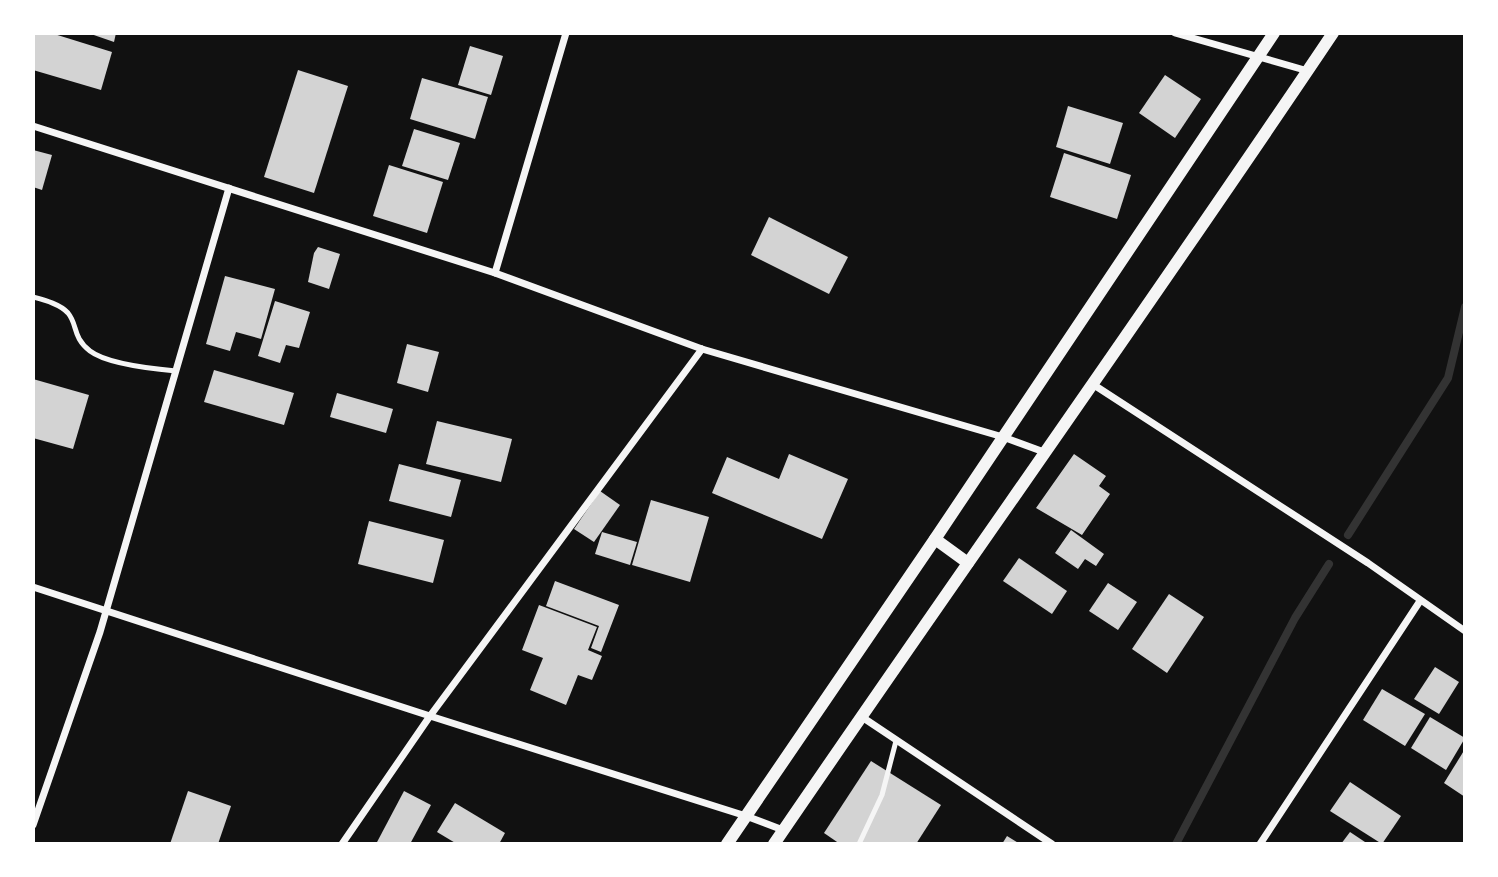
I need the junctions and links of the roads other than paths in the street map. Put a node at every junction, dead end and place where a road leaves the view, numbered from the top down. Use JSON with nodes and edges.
{"nodes":[{"id":1,"x":566,"y":33,"type":"edge"},
{"id":2,"x":1175,"y":33,"type":"edge"},
{"id":3,"x":1274,"y":33,"type":"edge"},
{"id":4,"x":1333,"y":33,"type":"edge"},
{"id":5,"x":1258,"y":58,"type":"junction"},
{"id":6,"x":1308,"y":71,"type":"junction"},
{"id":7,"x":33,"y":126,"type":"edge"},
{"id":8,"x":229,"y":188,"type":"junction"},
{"id":9,"x":495,"y":273,"type":"junction"},
{"id":10,"x":33,"y":297,"type":"edge"},
{"id":11,"x":702,"y":349,"type":"junction"},
{"id":12,"x":176,"y":371,"type":"junction"},
{"id":13,"x":1094,"y":385,"type":"junction"},
{"id":14,"x":1003,"y":437,"type":"junction"},
{"id":15,"x":1044,"y":452,"type":"junction"},
{"id":16,"x":935,"y":539,"type":"junction"},
{"id":17,"x":968,"y":563,"type":"junction"},
{"id":18,"x":33,"y":587,"type":"edge"},
{"id":19,"x":1420,"y":601,"type":"junction"},
{"id":20,"x":106,"y":610,"type":"junction"},
{"id":21,"x":1465,"y":632,"type":"edge"},
{"id":22,"x":430,"y":716,"type":"junction"},
{"id":23,"x":862,"y":717,"type":"junction"},
{"id":24,"x":896,"y":741,"type":"junction"},
{"id":25,"x":746,"y":816,"type":"junction"},
{"id":26,"x":33,"y":825,"type":"edge"},
{"id":27,"x":783,"y":831,"type":"junction"},
{"id":28,"x":342,"y":844,"type":"edge"},
{"id":29,"x":727,"y":844,"type":"edge"},
{"id":30,"x":774,"y":844,"type":"edge"},
{"id":31,"x":859,"y":844,"type":"edge"},
{"id":32,"x":1052,"y":844,"type":"edge"},
{"id":33,"x":1259,"y":844,"type":"edge"}],
"edges":[{"from":1,"to":9,"type":"street"},
{"from":2,"to":5,"type":"street"},
{"from":3,"to":5,"type":"street"},
{"from":4,"to":6,"type":"street"},
{"from":5,"to":6,"type":"street"},
{"from":5,"to":14,"type":"street"},
{"from":6,"to":13,"type":"street"},
{"from":7,"to":8,"type":"street"},
{"from":8,"to":9,"type":"street"},
{"from":8,"to":12,"type":"street"},
{"from":9,"to":11,"type":"street"},
{"from":10,"to":12,"type":"lane"},
{"from":11,"to":14,"type":"street"},
{"from":11,"to":22,"type":"street"},
{"from":12,"to":20,"type":"street"},
{"from":13,"to":15,"type":"street"},
{"from":13,"to":19,"type":"street"},
{"from":14,"to":15,"type":"street"},
{"from":14,"to":16,"type":"street"},
{"from":15,"to":17,"type":"street"},
{"from":16,"to":17,"type":"street"},
{"from":16,"to":25,"type":"street"},
{"from":17,"to":23,"type":"street"},
{"from":18,"to":20,"type":"street"},
{"from":19,"to":21,"type":"street"},
{"from":19,"to":33,"type":"street"},
{"from":20,"to":22,"type":"street"},
{"from":20,"to":26,"type":"street"},
{"from":22,"to":25,"type":"street"},
{"from":22,"to":28,"type":"street"},
{"from":23,"to":24,"type":"street"},
{"from":23,"to":27,"type":"street"},
{"from":24,"to":31,"type":"lane"},
{"from":24,"to":32,"type":"street"},
{"from":25,"to":27,"type":"street"},
{"from":25,"to":29,"type":"street"},
{"from":27,"to":30,"type":"street"}]}
